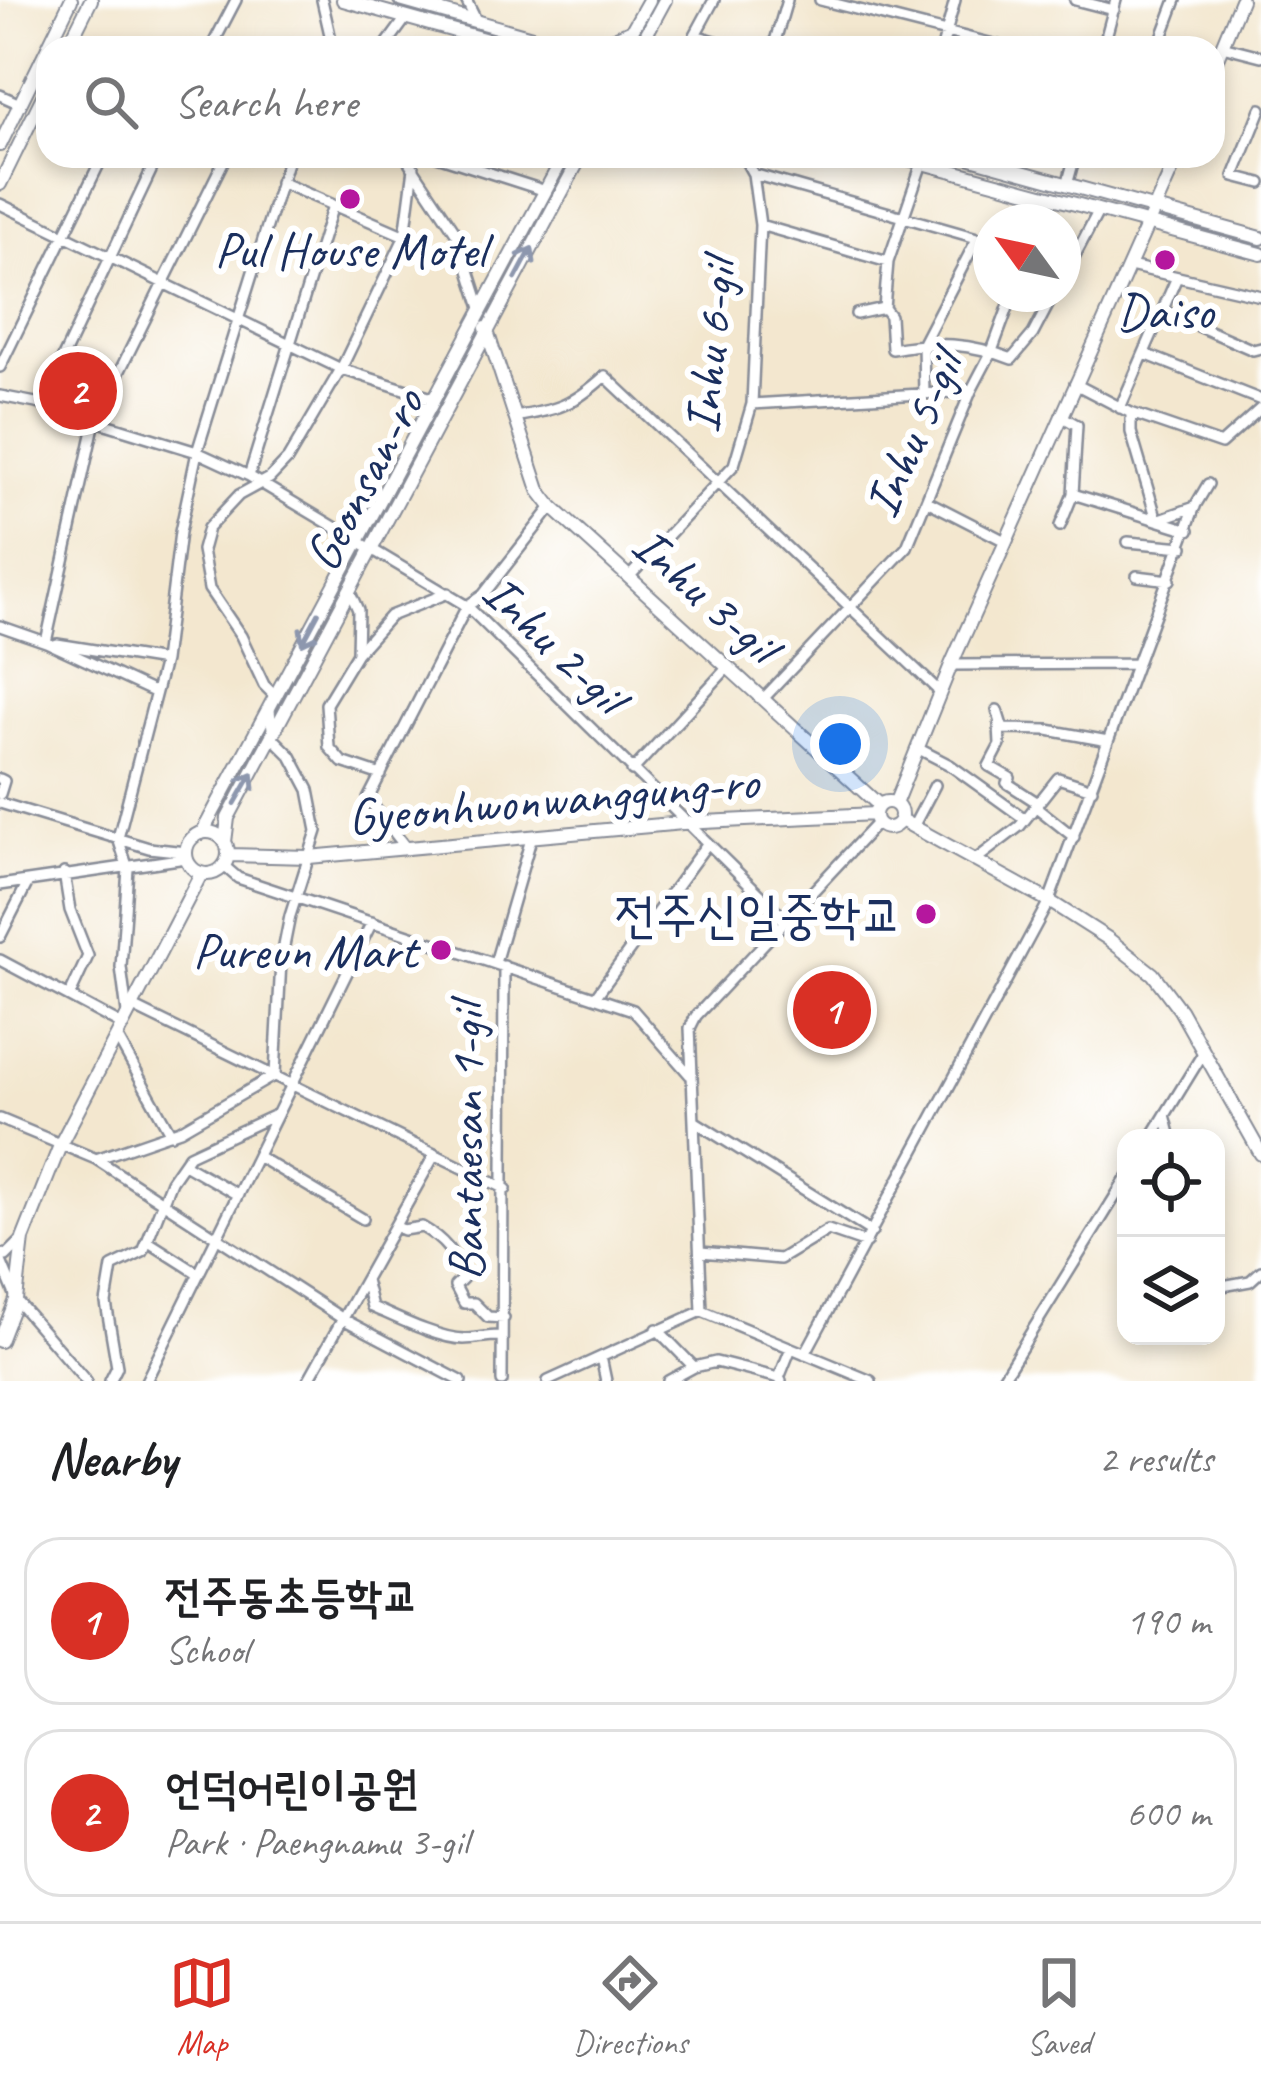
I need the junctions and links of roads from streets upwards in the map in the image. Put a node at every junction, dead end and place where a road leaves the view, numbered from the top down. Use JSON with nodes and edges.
{"nodes":[{"id":1,"x":71,"y":0,"type":"edge"},
{"id":2,"x":91,"y":0,"type":"edge"},
{"id":3,"x":236,"y":0,"type":"edge"},
{"id":4,"x":322,"y":0,"type":"edge"},
{"id":5,"x":343,"y":0,"type":"edge"},
{"id":6,"x":400,"y":0,"type":"edge"},
{"id":7,"x":466,"y":0,"type":"edge"},
{"id":8,"x":649,"y":0,"type":"edge"},
{"id":9,"x":665,"y":0,"type":"edge"},
{"id":10,"x":714,"y":0,"type":"edge"},
{"id":11,"x":787,"y":0,"type":"edge"},
{"id":12,"x":820,"y":0,"type":"edge"},
{"id":13,"x":955,"y":0,"type":"edge"},
{"id":14,"x":1075,"y":0,"type":"edge"},
{"id":15,"x":1176,"y":0,"type":"edge"},
{"id":16,"x":1241,"y":0,"type":"edge"},
{"id":17,"x":442,"y":5,"type":"edge"},
{"id":18,"x":1115,"y":5,"type":"edge"},
{"id":19,"x":406,"y":19,"type":"junction"},
{"id":20,"x":476,"y":20,"type":"junction"},
{"id":21,"x":632,"y":30,"type":"junction"},
{"id":22,"x":946,"y":32,"type":"junction"},
{"id":23,"x":53,"y":36,"type":"edge"},
{"id":24,"x":74,"y":36,"type":"edge"},
{"id":25,"x":217,"y":36,"type":"edge"},
{"id":26,"x":328,"y":36,"type":"edge"},
{"id":27,"x":393,"y":36,"type":"edge"},
{"id":28,"x":470,"y":36,"type":"edge"},
{"id":29,"x":530,"y":36,"type":"edge"},
{"id":30,"x":619,"y":36,"type":"edge"},
{"id":31,"x":629,"y":36,"type":"edge"},
{"id":32,"x":645,"y":36,"type":"edge"},
{"id":33,"x":698,"y":36,"type":"edge"},
{"id":34,"x":776,"y":36,"type":"edge"},
{"id":35,"x":945,"y":36,"type":"edge"},
{"id":36,"x":962,"y":36,"type":"edge"},
{"id":37,"x":1106,"y":36,"type":"edge"},
{"id":38,"x":1162,"y":36,"type":"edge"},
{"id":39,"x":1225,"y":39,"type":"edge"},
{"id":40,"x":1225,"y":47,"type":"edge"},
{"id":41,"x":1261,"y":56,"type":"edge"},
{"id":42,"x":36,"y":71,"type":"edge"},
{"id":43,"x":0,"y":95,"type":"edge"},
{"id":44,"x":20,"y":104,"type":"junction"},
{"id":45,"x":36,"y":110,"type":"edge"},
{"id":46,"x":1260,"y":117,"type":"edge"},
{"id":47,"x":0,"y":145,"type":"edge"},
{"id":48,"x":98,"y":168,"type":"edge"},
{"id":49,"x":152,"y":168,"type":"edge"},
{"id":50,"x":220,"y":168,"type":"edge"},
{"id":51,"x":285,"y":168,"type":"edge"},
{"id":52,"x":409,"y":168,"type":"edge"},
{"id":53,"x":413,"y":168,"type":"edge"},
{"id":54,"x":474,"y":168,"type":"edge"},
{"id":55,"x":558,"y":168,"type":"edge"},
{"id":56,"x":575,"y":168,"type":"edge"},
{"id":57,"x":750,"y":168,"type":"edge"},
{"id":58,"x":920,"y":168,"type":"edge"},
{"id":59,"x":941,"y":168,"type":"edge"},
{"id":60,"x":1007,"y":168,"type":"edge"},
{"id":61,"x":1072,"y":168,"type":"edge"},
{"id":62,"x":1173,"y":168,"type":"edge"},
{"id":63,"x":753,"y":174,"type":"junction"},
{"id":64,"x":280,"y":182,"type":"junction"},
{"id":65,"x":1261,"y":183,"type":"edge"},
{"id":66,"x":0,"y":184,"type":"edge"},
{"id":67,"x":1067,"y":185,"type":"junction"},
{"id":68,"x":546,"y":191,"type":"junction"},
{"id":69,"x":0,"y":204,"type":"edge"},
{"id":70,"x":333,"y":205,"type":"junction"},
{"id":71,"x":1100,"y":210,"type":"junction"},
{"id":72,"x":1153,"y":215,"type":"junction"},
{"id":73,"x":904,"y":218,"type":"junction"},
{"id":74,"x":760,"y":225,"type":"junction"},
{"id":75,"x":67,"y":236,"type":"junction"},
{"id":76,"x":406,"y":236,"type":"junction"},
{"id":77,"x":973,"y":238,"type":"edge"},
{"id":78,"x":1261,"y":238,"type":"edge"},
{"id":79,"x":1081,"y":239,"type":"edge"},
{"id":80,"x":973,"y":247,"type":"edge"},
{"id":81,"x":1261,"y":254,"type":"edge"},
{"id":82,"x":110,"y":257,"type":"junction"},
{"id":83,"x":888,"y":262,"type":"junction"},
{"id":84,"x":1130,"y":266,"type":"junction"},
{"id":85,"x":1177,"y":277,"type":"junction"},
{"id":86,"x":163,"y":283,"type":"junction"},
{"id":87,"x":1261,"y":296,"type":"edge"},
{"id":88,"x":481,"y":308,"type":"junction"},
{"id":89,"x":884,"y":308,"type":"junction"},
{"id":90,"x":1164,"y":311,"type":"junction"},
{"id":91,"x":1006,"y":312,"type":"edge"},
{"id":92,"x":1045,"y":312,"type":"edge"},
{"id":93,"x":856,"y":314,"type":"dead end"},
{"id":94,"x":239,"y":320,"type":"junction"},
{"id":95,"x":487,"y":330,"type":"junction"},
{"id":96,"x":288,"y":343,"type":"junction"},
{"id":97,"x":923,"y":343,"type":"junction"},
{"id":98,"x":1261,"y":348,"type":"edge"},
{"id":99,"x":992,"y":351,"type":"junction"},
{"id":100,"x":1145,"y":354,"type":"junction"},
{"id":101,"x":0,"y":367,"type":"edge"},
{"id":102,"x":341,"y":369,"type":"junction"},
{"id":103,"x":1075,"y":384,"type":"junction"},
{"id":104,"x":971,"y":391,"type":"junction"},
{"id":105,"x":924,"y":395,"type":"junction"},
{"id":106,"x":0,"y":396,"type":"edge"},
{"id":107,"x":433,"y":398,"type":"junction"},
{"id":108,"x":41,"y":404,"type":"junction"},
{"id":109,"x":752,"y":404,"type":"junction"},
{"id":110,"x":1261,"y":404,"type":"edge"},
{"id":111,"x":1125,"y":411,"type":"junction"},
{"id":112,"x":1061,"y":416,"type":"junction"},
{"id":113,"x":514,"y":417,"type":"junction"},
{"id":114,"x":95,"y":421,"type":"junction"},
{"id":115,"x":197,"y":452,"type":"junction"},
{"id":116,"x":249,"y":476,"type":"junction"},
{"id":117,"x":716,"y":482,"type":"junction"},
{"id":118,"x":260,"y":483,"type":"junction"},
{"id":119,"x":1208,"y":484,"type":"dead end"},
{"id":120,"x":1073,"y":494,"type":"junction"},
{"id":121,"x":928,"y":500,"type":"junction"},
{"id":122,"x":1195,"y":506,"type":"junction"},
{"id":123,"x":552,"y":507,"type":"junction"},
{"id":124,"x":1157,"y":520,"type":"junction"},
{"id":125,"x":1060,"y":526,"type":"dead end"},
{"id":126,"x":1190,"y":530,"type":"junction"},
{"id":127,"x":356,"y":541,"type":"junction"},
{"id":128,"x":1005,"y":542,"type":"junction"},
{"id":129,"x":1128,"y":542,"type":"dead end"},
{"id":130,"x":1183,"y":547,"type":"junction"},
{"id":131,"x":370,"y":548,"type":"junction"},
{"id":132,"x":1138,"y":576,"type":"dead end"},
{"id":133,"x":629,"y":577,"type":"junction"},
{"id":134,"x":1170,"y":580,"type":"junction"},
{"id":135,"x":349,"y":590,"type":"junction"},
{"id":136,"x":448,"y":593,"type":"junction"},
{"id":137,"x":467,"y":606,"type":"junction"},
{"id":138,"x":848,"y":606,"type":"junction"},
{"id":139,"x":0,"y":626,"type":"edge"},
{"id":140,"x":46,"y":642,"type":"junction"},
{"id":141,"x":357,"y":653,"type":"junction"},
{"id":142,"x":164,"y":661,"type":"junction"},
{"id":143,"x":1137,"y":664,"type":"junction"},
{"id":144,"x":951,"y":665,"type":"junction"},
{"id":145,"x":728,"y":667,"type":"junction"},
{"id":146,"x":154,"y":692,"type":"junction"},
{"id":147,"x":940,"y":692,"type":"junction"},
{"id":148,"x":764,"y":699,"type":"junction"},
{"id":149,"x":272,"y":701,"type":"junction"},
{"id":150,"x":997,"y":710,"type":"dead end"},
{"id":151,"x":998,"y":725,"type":"junction"},
{"id":152,"x":273,"y":738,"type":"junction"},
{"id":153,"x":1108,"y":741,"type":"junction"},
{"id":154,"x":916,"y":748,"type":"junction"},
{"id":155,"x":632,"y":771,"type":"junction"},
{"id":156,"x":381,"y":775,"type":"junction"},
{"id":157,"x":0,"y":779,"type":"edge"},
{"id":158,"x":935,"y":785,"type":"dead end"},
{"id":159,"x":1091,"y":789,"type":"junction"},
{"id":160,"x":0,"y":799,"type":"edge"},
{"id":161,"x":895,"y":804,"type":"junction"},
{"id":162,"x":1037,"y":804,"type":"junction"},
{"id":163,"x":877,"y":814,"type":"junction"},
{"id":164,"x":1025,"y":819,"type":"junction"},
{"id":165,"x":683,"y":823,"type":"junction"},
{"id":166,"x":907,"y":824,"type":"junction"},
{"id":167,"x":202,"y":832,"type":"junction"},
{"id":168,"x":1074,"y":837,"type":"junction"},
{"id":169,"x":118,"y":838,"type":"junction"},
{"id":170,"x":531,"y":839,"type":"junction"},
{"id":171,"x":707,"y":844,"type":"junction"},
{"id":172,"x":407,"y":849,"type":"junction"},
{"id":173,"x":226,"y":854,"type":"junction"},
{"id":174,"x":186,"y":855,"type":"junction"},
{"id":175,"x":309,"y":857,"type":"junction"},
{"id":176,"x":974,"y":861,"type":"junction"},
{"id":177,"x":128,"y":869,"type":"junction"},
{"id":178,"x":64,"y":873,"type":"junction"},
{"id":179,"x":201,"y":874,"type":"junction"},
{"id":180,"x":28,"y":882,"type":"junction"},
{"id":181,"x":0,"y":885,"type":"edge"},
{"id":182,"x":297,"y":897,"type":"junction"},
{"id":183,"x":1048,"y":901,"type":"junction"},
{"id":184,"x":786,"y":920,"type":"junction"},
{"id":185,"x":372,"y":922,"type":"junction"},
{"id":186,"x":0,"y":937,"type":"edge"},
{"id":187,"x":0,"y":960,"type":"edge"},
{"id":188,"x":500,"y":965,"type":"junction"},
{"id":189,"x":596,"y":996,"type":"junction"},
{"id":190,"x":69,"y":997,"type":"junction"},
{"id":191,"x":124,"y":1020,"type":"junction"},
{"id":192,"x":1202,"y":1055,"type":"junction"},
{"id":193,"x":275,"y":1075,"type":"junction"},
{"id":194,"x":690,"y":1075,"type":"junction"},
{"id":195,"x":292,"y":1083,"type":"junction"},
{"id":196,"x":278,"y":1114,"type":"junction"},
{"id":197,"x":1166,"y":1115,"type":"junction"},
{"id":198,"x":0,"y":1119,"type":"edge"},
{"id":199,"x":694,"y":1121,"type":"junction"},
{"id":200,"x":1157,"y":1129,"type":"edge"},
{"id":201,"x":1170,"y":1129,"type":"edge"},
{"id":202,"x":171,"y":1134,"type":"junction"},
{"id":203,"x":61,"y":1143,"type":"junction"},
{"id":204,"x":435,"y":1154,"type":"junction"},
{"id":205,"x":1261,"y":1154,"type":"edge"},
{"id":206,"x":257,"y":1156,"type":"junction"},
{"id":207,"x":96,"y":1159,"type":"junction"},
{"id":208,"x":186,"y":1160,"type":"junction"},
{"id":209,"x":506,"y":1189,"type":"junction"},
{"id":210,"x":1117,"y":1194,"type":"edge"},
{"id":211,"x":238,"y":1195,"type":"junction"},
{"id":212,"x":164,"y":1202,"type":"junction"},
{"id":213,"x":363,"y":1219,"type":"dead end"},
{"id":214,"x":394,"y":1226,"type":"junction"},
{"id":215,"x":217,"y":1237,"type":"junction"},
{"id":216,"x":869,"y":1237,"type":"junction"},
{"id":217,"x":23,"y":1239,"type":"junction"},
{"id":218,"x":148,"y":1241,"type":"junction"},
{"id":219,"x":701,"y":1252,"type":"junction"},
{"id":220,"x":0,"y":1256,"type":"edge"},
{"id":221,"x":1261,"y":1271,"type":"edge"},
{"id":222,"x":199,"y":1274,"type":"junction"},
{"id":223,"x":365,"y":1280,"type":"junction"},
{"id":224,"x":1225,"y":1286,"type":"edge"},
{"id":225,"x":16,"y":1298,"type":"junction"},
{"id":226,"x":702,"y":1311,"type":"junction"},
{"id":227,"x":504,"y":1318,"type":"junction"},
{"id":228,"x":343,"y":1319,"type":"junction"},
{"id":229,"x":657,"y":1329,"type":"junction"},
{"id":230,"x":502,"y":1336,"type":"junction"},
{"id":231,"x":0,"y":1342,"type":"edge"},
{"id":232,"x":791,"y":1348,"type":"junction"},
{"id":233,"x":805,"y":1354,"type":"junction"},
{"id":234,"x":601,"y":1357,"type":"junction"},
{"id":235,"x":694,"y":1366,"type":"junction"},
{"id":236,"x":843,"y":1369,"type":"junction"},
{"id":237,"x":780,"y":1380,"type":"edge"},
{"id":238,"x":86,"y":1381,"type":"edge"},
{"id":239,"x":110,"y":1381,"type":"edge"},
{"id":240,"x":146,"y":1381,"type":"edge"},
{"id":241,"x":308,"y":1381,"type":"edge"},
{"id":242,"x":461,"y":1381,"type":"edge"},
{"id":243,"x":502,"y":1381,"type":"edge"},
{"id":244,"x":548,"y":1381,"type":"edge"},
{"id":245,"x":606,"y":1381,"type":"edge"},
{"id":246,"x":668,"y":1381,"type":"edge"},
{"id":247,"x":837,"y":1381,"type":"edge"},
{"id":248,"x":871,"y":1381,"type":"edge"},
{"id":249,"x":1001,"y":1381,"type":"edge"}],
"edges":[{"from":1,"to":23,"type":"street"},
{"from":2,"to":24,"type":"street"},
{"from":3,"to":25,"type":"street"},
{"from":4,"to":26,"type":"street"},
{"from":5,"to":19,"type":"street"},
{"from":6,"to":17,"type":"street"},
{"from":7,"to":20,"type":"street"},
{"from":8,"to":21,"type":"street"},
{"from":9,"to":32,"type":"street"},
{"from":10,"to":33,"type":"street"},
{"from":11,"to":34,"type":"street"},
{"from":12,"to":22,"type":"street"},
{"from":13,"to":22,"type":"street"},
{"from":14,"to":18,"type":"street"},
{"from":15,"to":38,"type":"street"},
{"from":16,"to":39,"type":"street"},
{"from":17,"to":20,"type":"street"},
{"from":18,"to":37,"type":"street"},
{"from":19,"to":27,"type":"street"},
{"from":19,"to":28,"type":"street"},
{"from":20,"to":29,"type":"street"},
{"from":21,"to":30,"type":"street"},
{"from":21,"to":31,"type":"street"},
{"from":22,"to":35,"type":"street"},
{"from":22,"to":36,"type":"street"},
{"from":40,"to":41,"type":"street"},
{"from":42,"to":44,"type":"street"},
{"from":43,"to":44,"type":"street"},
{"from":44,"to":47,"type":"street"},
{"from":45,"to":66,"type":"street"},
{"from":46,"to":65,"type":"street"},
{"from":48,"to":75,"type":"street"},
{"from":49,"to":82,"type":"street"},
{"from":50,"to":86,"type":"street"},
{"from":51,"to":64,"type":"street"},
{"from":52,"to":76,"type":"street","name":"Geonsan-ro"},
{"from":53,"to":88,"type":"street"},
{"from":54,"to":68,"type":"street"},
{"from":55,"to":68,"type":"street","name":"Geonsan-ro"},
{"from":95,"to":56,"type":"street","name":"Geonsan-ro","one_way":true},
{"from":57,"to":63,"type":"street","name":"Inhu 6-gil"},
{"from":58,"to":73,"type":"street"},
{"from":59,"to":71,"type":"street"},
{"from":60,"to":67,"type":"street"},
{"from":61,"to":67,"type":"street"},
{"from":62,"to":72,"type":"street"},
{"from":63,"to":73,"type":"street"},
{"from":63,"to":74,"type":"street","name":"Inhu 6-gil"},
{"from":64,"to":70,"type":"street"},
{"from":64,"to":94,"type":"street"},
{"from":67,"to":72,"type":"street"},
{"from":68,"to":88,"type":"street","name":"Geonsan-ro"},
{"from":69,"to":75,"type":"street"},
{"from":70,"to":76,"type":"street"},
{"from":70,"to":96,"type":"street"},
{"from":71,"to":72,"type":"street"},
{"from":71,"to":79,"type":"street"},
{"from":72,"to":78,"type":"street"},
{"from":72,"to":81,"type":"street"},
{"from":72,"to":84,"type":"street"},
{"from":73,"to":77,"type":"street"},
{"from":73,"to":83,"type":"street"},
{"from":74,"to":83,"type":"street"},
{"from":74,"to":109,"type":"street","name":"Inhu 6-gil"},
{"from":75,"to":82,"type":"street"},
{"from":75,"to":101,"type":"street"},
{"from":76,"to":102,"type":"street","name":"Geonsan-ro"},
{"from":80,"to":97,"type":"street"},
{"from":82,"to":86,"type":"street"},
{"from":82,"to":108,"type":"street"},
{"from":83,"to":89,"type":"street"},
{"from":84,"to":85,"type":"street"},
{"from":84,"to":103,"type":"street"},
{"from":85,"to":87,"type":"street"},
{"from":85,"to":90,"type":"street"},
{"from":86,"to":94,"type":"street"},
{"from":86,"to":114,"type":"street"},
{"from":88,"to":95,"type":"street","name":"Inhu 3-gil"},
{"from":88,"to":107,"type":"street","name":"Geonsan-ro"},
{"from":89,"to":93,"type":"street"},
{"from":89,"to":97,"type":"street"},
{"from":90,"to":98,"type":"street"},
{"from":90,"to":100,"type":"street"},
{"from":91,"to":99,"type":"street","name":"Inhu 5-gil"},
{"from":92,"to":99,"type":"street"},
{"from":94,"to":96,"type":"street"},
{"from":94,"to":115,"type":"street"},
{"from":95,"to":113,"type":"street","name":"Inhu 3-gil"},
{"from":95,"to":131,"type":"street","name":"Geonsan-ro"},
{"from":96,"to":102,"type":"street"},
{"from":96,"to":116,"type":"street"},
{"from":97,"to":99,"type":"street"},
{"from":97,"to":105,"type":"street"},
{"from":99,"to":104,"type":"street","name":"Inhu 5-gil"},
{"from":100,"to":110,"type":"street"},
{"from":100,"to":111,"type":"street"},
{"from":102,"to":107,"type":"street"},
{"from":102,"to":118,"type":"street","name":"Geonsan-ro"},
{"from":103,"to":111,"type":"street"},
{"from":103,"to":112,"type":"street"},
{"from":104,"to":105,"type":"street"},
{"from":104,"to":121,"type":"street","name":"Inhu 5-gil"},
{"from":105,"to":109,"type":"street"},
{"from":106,"to":108,"type":"street","name":"Inhu 2-gil"},
{"from":107,"to":127,"type":"street","name":"Geonsan-ro"},
{"from":108,"to":114,"type":"street","name":"Inhu 2-gil"},
{"from":109,"to":117,"type":"street","name":"Inhu 6-gil"},
{"from":110,"to":111,"type":"street"},
{"from":111,"to":124,"type":"street"},
{"from":112,"to":120,"type":"street"},
{"from":112,"to":128,"type":"street"},
{"from":113,"to":117,"type":"street"},
{"from":113,"to":123,"type":"street","name":"Inhu 3-gil"},
{"from":114,"to":115,"type":"street","name":"Inhu 2-gil"},
{"from":114,"to":140,"type":"street"},
{"from":115,"to":116,"type":"street","name":"Inhu 2-gil"},
{"from":115,"to":142,"type":"street"},
{"from":116,"to":118,"type":"street","name":"Inhu 2-gil"},
{"from":117,"to":133,"type":"street","name":"Inhu 6-gil"},
{"from":117,"to":138,"type":"street"},
{"from":118,"to":127,"type":"street","name":"Inhu 2-gil"},
{"from":118,"to":149,"type":"street","name":"Geonsan-ro"},
{"from":119,"to":122,"type":"street"},
{"from":120,"to":124,"type":"street"},
{"from":120,"to":125,"type":"street"},
{"from":121,"to":128,"type":"street"},
{"from":121,"to":138,"type":"street","name":"Inhu 5-gil"},
{"from":122,"to":124,"type":"street"},
{"from":122,"to":126,"type":"street"},
{"from":123,"to":133,"type":"street","name":"Inhu 3-gil"},
{"from":123,"to":137,"type":"street"},
{"from":124,"to":126,"type":"street"},
{"from":126,"to":130,"type":"street"},
{"from":127,"to":131,"type":"street","name":"Inhu 2-gil"},
{"from":127,"to":149,"type":"street","name":"Geonsan-ro","one_way":true},
{"from":128,"to":144,"type":"street"},
{"from":129,"to":130,"type":"street"},
{"from":130,"to":134,"type":"street"},
{"from":131,"to":135,"type":"street","name":"Geonsan-ro"},
{"from":131,"to":136,"type":"street","name":"Inhu 2-gil"},
{"from":132,"to":134,"type":"street"},
{"from":133,"to":145,"type":"street","name":"Inhu 3-gil"},
{"from":134,"to":143,"type":"street"},
{"from":135,"to":141,"type":"street"},
{"from":135,"to":152,"type":"street","name":"Geonsan-ro"},
{"from":136,"to":137,"type":"street","name":"Inhu 2-gil"},
{"from":136,"to":141,"type":"street"},
{"from":137,"to":155,"type":"street","name":"Inhu 2-gil"},
{"from":137,"to":156,"type":"street"},
{"from":138,"to":147,"type":"street"},
{"from":138,"to":148,"type":"street","name":"Inhu 5-gil"},
{"from":139,"to":140,"type":"street"},
{"from":140,"to":142,"type":"street"},
{"from":140,"to":146,"type":"street"},
{"from":141,"to":156,"type":"street"},
{"from":142,"to":146,"type":"street"},
{"from":143,"to":144,"type":"street"},
{"from":143,"to":153,"type":"street"},
{"from":144,"to":147,"type":"street"},
{"from":145,"to":148,"type":"street","name":"Inhu 3-gil"},
{"from":145,"to":155,"type":"street"},
{"from":146,"to":169,"type":"street"},
{"from":147,"to":154,"type":"street"},
{"from":148,"to":163,"type":"street","name":"Inhu 3-gil"},
{"from":149,"to":152,"type":"street","name":"Gyeonhwonwanggung-ro"},
{"from":149,"to":167,"type":"street","name":"Geonsan-ro"},
{"from":150,"to":151,"type":"street"},
{"from":151,"to":153,"type":"street"},
{"from":151,"to":162,"type":"street"},
{"from":173,"to":152,"type":"street","name":"Geonsan-ro","one_way":true},
{"from":152,"to":175,"type":"street","name":"Gyeonhwonwanggung-ro"},
{"from":153,"to":159,"type":"street"},
{"from":154,"to":161,"type":"street"},
{"from":154,"to":164,"type":"street"},
{"from":155,"to":165,"type":"street","name":"Inhu 2-gil"},
{"from":156,"to":172,"type":"street"},
{"from":157,"to":160,"type":"street"},
{"from":158,"to":166,"type":"street"},
{"from":159,"to":162,"type":"street"},
{"from":159,"to":168,"type":"street"},
{"from":160,"to":169,"type":"street"},
{"from":161,"to":163,"type":"street"},
{"from":161,"to":166,"type":"street"},
{"from":162,"to":164,"type":"street"},
{"from":162,"to":168,"type":"street"},
{"from":163,"to":165,"type":"street","name":"Gyeonhwonwanggung-ro"},
{"from":163,"to":166,"type":"street"},
{"from":163,"to":184,"type":"street"},
{"from":164,"to":176,"type":"street"},
{"from":165,"to":170,"type":"street","name":"Gyeonhwonwanggung-ro"},
{"from":165,"to":171,"type":"street","name":"Inhu 2-gil"},
{"from":166,"to":176,"type":"street"},
{"from":167,"to":173,"type":"street"},
{"from":167,"to":174,"type":"street","name":"Geonsan-ro"},
{"from":168,"to":183,"type":"street"},
{"from":169,"to":174,"type":"street"},
{"from":169,"to":177,"type":"street"},
{"from":170,"to":172,"type":"street","name":"Gyeonhwonwanggung-ro"},
{"from":170,"to":188,"type":"street","name":"Bantaesan 1-gil"},
{"from":171,"to":184,"type":"street","name":"Inhu 2-gil"},
{"from":171,"to":189,"type":"street"},
{"from":172,"to":175,"type":"street","name":"Gyeonhwonwanggung-ro"},
{"from":173,"to":175,"type":"street","name":"Gyeonhwonwanggung-ro"},
{"from":173,"to":179,"type":"street"},
{"from":173,"to":182,"type":"street"},
{"from":174,"to":177,"type":"street"},
{"from":174,"to":179,"type":"street"},
{"from":175,"to":182,"type":"street","name":"Gyeonhwonwanggung-ro"},
{"from":176,"to":183,"type":"street"},
{"from":177,"to":178,"type":"street"},
{"from":177,"to":191,"type":"street"},
{"from":178,"to":180,"type":"street"},
{"from":178,"to":190,"type":"street"},
{"from":179,"to":191,"type":"street"},
{"from":180,"to":181,"type":"street"},
{"from":180,"to":186,"type":"street"},
{"from":182,"to":185,"type":"street"},
{"from":182,"to":193,"type":"street","name":"Gyeonhwonwanggung-ro"},
{"from":183,"to":192,"type":"street"},
{"from":183,"to":216,"type":"street"},
{"from":184,"to":194,"type":"street"},
{"from":185,"to":188,"type":"street"},
{"from":185,"to":195,"type":"street"},
{"from":187,"to":190,"type":"street"},
{"from":188,"to":189,"type":"street"},
{"from":188,"to":209,"type":"street","name":"Bantaesan 1-gil"},
{"from":189,"to":194,"type":"street"},
{"from":190,"to":191,"type":"street"},
{"from":191,"to":193,"type":"street"},
{"from":191,"to":202,"type":"street"},
{"from":191,"to":203,"type":"street"},
{"from":192,"to":197,"type":"street"},
{"from":192,"to":205,"type":"street"},
{"from":193,"to":195,"type":"street"},
{"from":193,"to":202,"type":"street"},
{"from":194,"to":199,"type":"street"},
{"from":195,"to":196,"type":"street"},
{"from":195,"to":204,"type":"street"},
{"from":196,"to":206,"type":"street"},
{"from":196,"to":208,"type":"street"},
{"from":197,"to":200,"type":"street"},
{"from":197,"to":201,"type":"street"},
{"from":198,"to":203,"type":"street"},
{"from":199,"to":216,"type":"street"},
{"from":199,"to":219,"type":"street"},
{"from":202,"to":207,"type":"street"},
{"from":203,"to":207,"type":"street"},
{"from":203,"to":217,"type":"street"},
{"from":204,"to":209,"type":"street"},
{"from":204,"to":214,"type":"street"},
{"from":206,"to":211,"type":"street"},
{"from":206,"to":213,"type":"street"},
{"from":207,"to":212,"type":"street"},
{"from":208,"to":211,"type":"street"},
{"from":208,"to":212,"type":"street"},
{"from":209,"to":227,"type":"street","name":"Bantaesan 1-gil"},
{"from":210,"to":249,"type":"street"},
{"from":211,"to":215,"type":"street"},
{"from":212,"to":215,"type":"street"},
{"from":212,"to":218,"type":"street"},
{"from":214,"to":223,"type":"street"},
{"from":214,"to":227,"type":"street","name":"Bantaesan 1-gil"},
{"from":215,"to":222,"type":"street"},
{"from":215,"to":228,"type":"street"},
{"from":216,"to":219,"type":"street"},
{"from":216,"to":233,"type":"street"},
{"from":217,"to":220,"type":"street"},
{"from":217,"to":225,"type":"street"},
{"from":218,"to":222,"type":"street"},
{"from":218,"to":239,"type":"street"},
{"from":219,"to":226,"type":"street"},
{"from":220,"to":225,"type":"street"},
{"from":221,"to":224,"type":"street"},
{"from":222,"to":240,"type":"street"},
{"from":223,"to":228,"type":"street"},
{"from":223,"to":230,"type":"street","name":"Bantaesan 1-gil"},
{"from":225,"to":231,"type":"street"},
{"from":225,"to":238,"type":"street"},
{"from":226,"to":229,"type":"street"},
{"from":226,"to":232,"type":"street"},
{"from":227,"to":230,"type":"street","name":"Bantaesan 1-gil"},
{"from":228,"to":241,"type":"street"},
{"from":228,"to":242,"type":"street"},
{"from":229,"to":234,"type":"street"},
{"from":229,"to":235,"type":"street"},
{"from":230,"to":243,"type":"street","name":"Bantaesan 1-gil"},
{"from":232,"to":233,"type":"street"},
{"from":232,"to":237,"type":"street"},
{"from":233,"to":236,"type":"street"},
{"from":234,"to":244,"type":"street"},
{"from":234,"to":245,"type":"street"},
{"from":235,"to":237,"type":"street"},
{"from":235,"to":246,"type":"street"},
{"from":236,"to":247,"type":"street"},
{"from":236,"to":248,"type":"street"}]}
